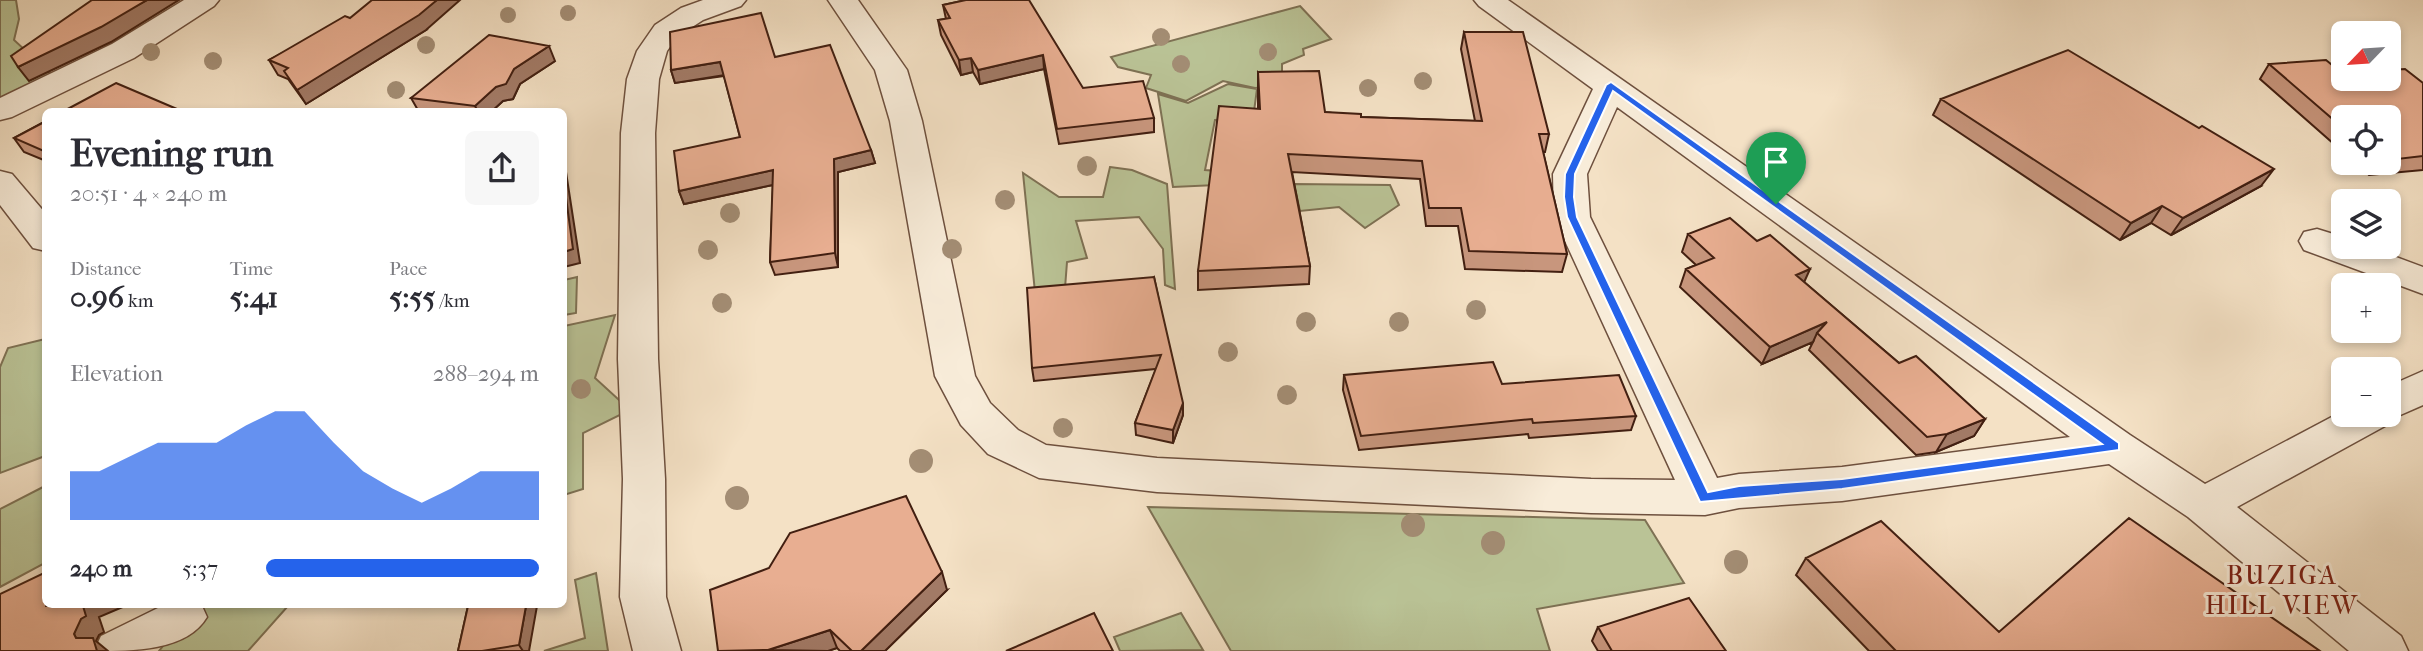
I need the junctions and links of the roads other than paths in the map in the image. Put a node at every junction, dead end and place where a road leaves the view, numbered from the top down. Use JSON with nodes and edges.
{"nodes":[{"id":1,"x":204,"y":0,"type":"edge"},
{"id":2,"x":731,"y":0,"type":"edge"},
{"id":3,"x":843,"y":0,"type":"edge"},
{"id":4,"x":1489,"y":0,"type":"edge"},
{"id":5,"x":1611,"y":85,"type":"junction"},
{"id":6,"x":0,"y":110,"type":"edge"},
{"id":7,"x":0,"y":182,"type":"edge"},
{"id":8,"x":42,"y":234,"type":"edge"},
{"id":9,"x":2317,"y":241,"type":"dead end"},
{"id":10,"x":2423,"y":281,"type":"edge"},
{"id":11,"x":2356,"y":427,"type":"edge"},
{"id":12,"x":2115,"y":447,"type":"junction"},
{"id":13,"x":1705,"y":498,"type":"junction"},
{"id":14,"x":2203,"y":505,"type":"junction"},
{"id":15,"x":184,"y":617,"type":"dead end"},
{"id":16,"x":118,"y":651,"type":"edge"},
{"id":17,"x":657,"y":651,"type":"edge"},
{"id":18,"x":2384,"y":651,"type":"edge"}],
"edges":[{"from":1,"to":6,"type":"street"},
{"from":2,"to":17,"type":"street"},
{"from":3,"to":13,"type":"street"},
{"from":4,"to":5,"type":"street"},
{"from":5,"to":12,"type":"street"},
{"from":5,"to":13,"type":"street"},
{"from":7,"to":8,"type":"street"},
{"from":9,"to":10,"type":"street"},
{"from":11,"to":14,"type":"street"},
{"from":12,"to":13,"type":"street"},
{"from":12,"to":14,"type":"street"},
{"from":14,"to":18,"type":"street"},
{"from":15,"to":16,"type":"street"}]}
